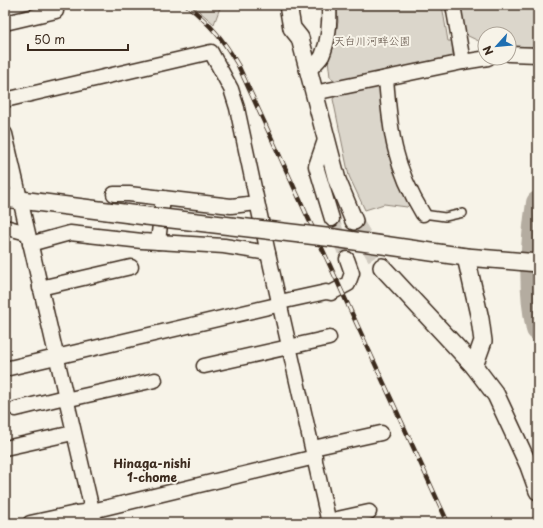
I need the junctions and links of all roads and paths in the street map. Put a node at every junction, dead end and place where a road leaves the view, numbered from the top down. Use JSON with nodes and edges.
{"nodes":[{"id":1,"x":288,"y":5,"type":"edge"},
{"id":2,"x":329,"y":5,"type":"edge"},
{"id":3,"x":453,"y":5,"type":"edge"},
{"id":4,"x":56,"y":11,"type":"dead end"},
{"id":5,"x":5,"y":23,"type":"edge"},
{"id":6,"x":517,"y":54,"type":"edge"},
{"id":7,"x":538,"y":55,"type":"edge"},
{"id":8,"x":477,"y":60,"type":"edge"},
{"id":9,"x":463,"y":62,"type":"junction"},
{"id":10,"x":309,"y":70,"type":"junction"},
{"id":11,"x":386,"y":78,"type":"junction"},
{"id":12,"x":314,"y":93,"type":"junction"},
{"id":13,"x":5,"y":100,"type":"edge"},
{"id":14,"x":5,"y":134,"type":"edge"},
{"id":15,"x":325,"y":140,"type":"junction"},
{"id":16,"x":114,"y":194,"type":"dead end"},
{"id":17,"x":163,"y":198,"type":"junction"},
{"id":18,"x":13,"y":199,"type":"edge"},
{"id":19,"x":257,"y":203,"type":"junction"},
{"id":20,"x":463,"y":213,"type":"dead end"},
{"id":21,"x":423,"y":214,"type":"joint"},
{"id":22,"x":332,"y":219,"type":"tunnel mouth"},
{"id":23,"x":354,"y":221,"type":"tunnel mouth"},
{"id":24,"x":5,"y":227,"type":"edge"},
{"id":25,"x":28,"y":238,"type":"junction"},
{"id":26,"x":158,"y":242,"type":"junction"},
{"id":27,"x":268,"y":253,"type":"junction"},
{"id":28,"x":466,"y":256,"type":"junction"},
{"id":29,"x":347,"y":259,"type":"tunnel mouth"},
{"id":30,"x":538,"y":263,"type":"edge"},
{"id":31,"x":131,"y":267,"type":"dead end"},
{"id":32,"x":382,"y":267,"type":"tunnel mouth"},
{"id":33,"x":40,"y":288,"type":"junction"},
{"id":34,"x":280,"y":303,"type":"junction"},
{"id":35,"x":329,"y":338,"type":"dead end"},
{"id":36,"x":290,"y":347,"type":"junction"},
{"id":37,"x":56,"y":358,"type":"junction"},
{"id":38,"x":204,"y":366,"type":"dead end"},
{"id":39,"x":474,"y":366,"type":"junction"},
{"id":40,"x":5,"y":369,"type":"edge"},
{"id":41,"x":155,"y":380,"type":"dead end"},
{"id":42,"x":65,"y":399,"type":"junction"},
{"id":43,"x":16,"y":409,"type":"dead end"},
{"id":44,"x":73,"y":433,"type":"junction"},
{"id":45,"x":381,"y":433,"type":"dead end"},
{"id":46,"x":5,"y":448,"type":"edge"},
{"id":47,"x":314,"y":453,"type":"junction"},
{"id":48,"x":538,"y":491,"type":"edge"},
{"id":49,"x":369,"y":512,"type":"dead end"},
{"id":50,"x":93,"y":517,"type":"edge"},
{"id":51,"x":329,"y":522,"type":"edge"},
{"id":52,"x":30,"y":523,"type":"edge"}],
"edges":[{"from":1,"to":10,"type":"street"},
{"from":2,"to":10,"type":"street"},
{"from":3,"to":9,"type":"street"},
{"from":4,"to":5,"type":"street"},
{"from":6,"to":7,"type":"street"},
{"from":8,"to":9,"type":"street"},
{"from":9,"to":11,"type":"street"},
{"from":10,"to":12,"type":"street"},
{"from":11,"to":12,"type":"street"},
{"from":11,"to":21,"type":"street"},
{"from":12,"to":15,"type":"street"},
{"from":13,"to":19,"type":"street"},
{"from":14,"to":18,"type":"street"},
{"from":15,"to":22,"type":"street"},
{"from":15,"to":23,"type":"street"},
{"from":16,"to":17,"type":"street"},
{"from":17,"to":19,"type":"street"},
{"from":17,"to":26,"type":"street"},
{"from":18,"to":25,"type":"street"},
{"from":18,"to":28,"type":"street","bridge":true},
{"from":19,"to":27,"type":"street"},
{"from":20,"to":21,"type":"lane"},
{"from":24,"to":25,"type":"street"},
{"from":25,"to":26,"type":"street"},
{"from":25,"to":33,"type":"street"},
{"from":26,"to":27,"type":"street"},
{"from":27,"to":34,"type":"street"},
{"from":28,"to":30,"type":"street"},
{"from":28,"to":39,"type":"street"},
{"from":29,"to":34,"type":"street"},
{"from":31,"to":33,"type":"street"},
{"from":32,"to":39,"type":"street"},
{"from":33,"to":37,"type":"street"},
{"from":34,"to":36,"type":"street"},
{"from":34,"to":37,"type":"street"},
{"from":35,"to":36,"type":"street"},
{"from":36,"to":38,"type":"street"},
{"from":36,"to":47,"type":"street"},
{"from":37,"to":40,"type":"street"},
{"from":37,"to":42,"type":"street"},
{"from":39,"to":48,"type":"street"},
{"from":41,"to":42,"type":"street"},
{"from":42,"to":43,"type":"street"},
{"from":42,"to":44,"type":"street"},
{"from":44,"to":46,"type":"street"},
{"from":44,"to":50,"type":"street"},
{"from":45,"to":47,"type":"street"},
{"from":47,"to":50,"type":"street"},
{"from":47,"to":51,"type":"street"},
{"from":49,"to":51,"type":"street"},
{"from":50,"to":52,"type":"street"}]}
